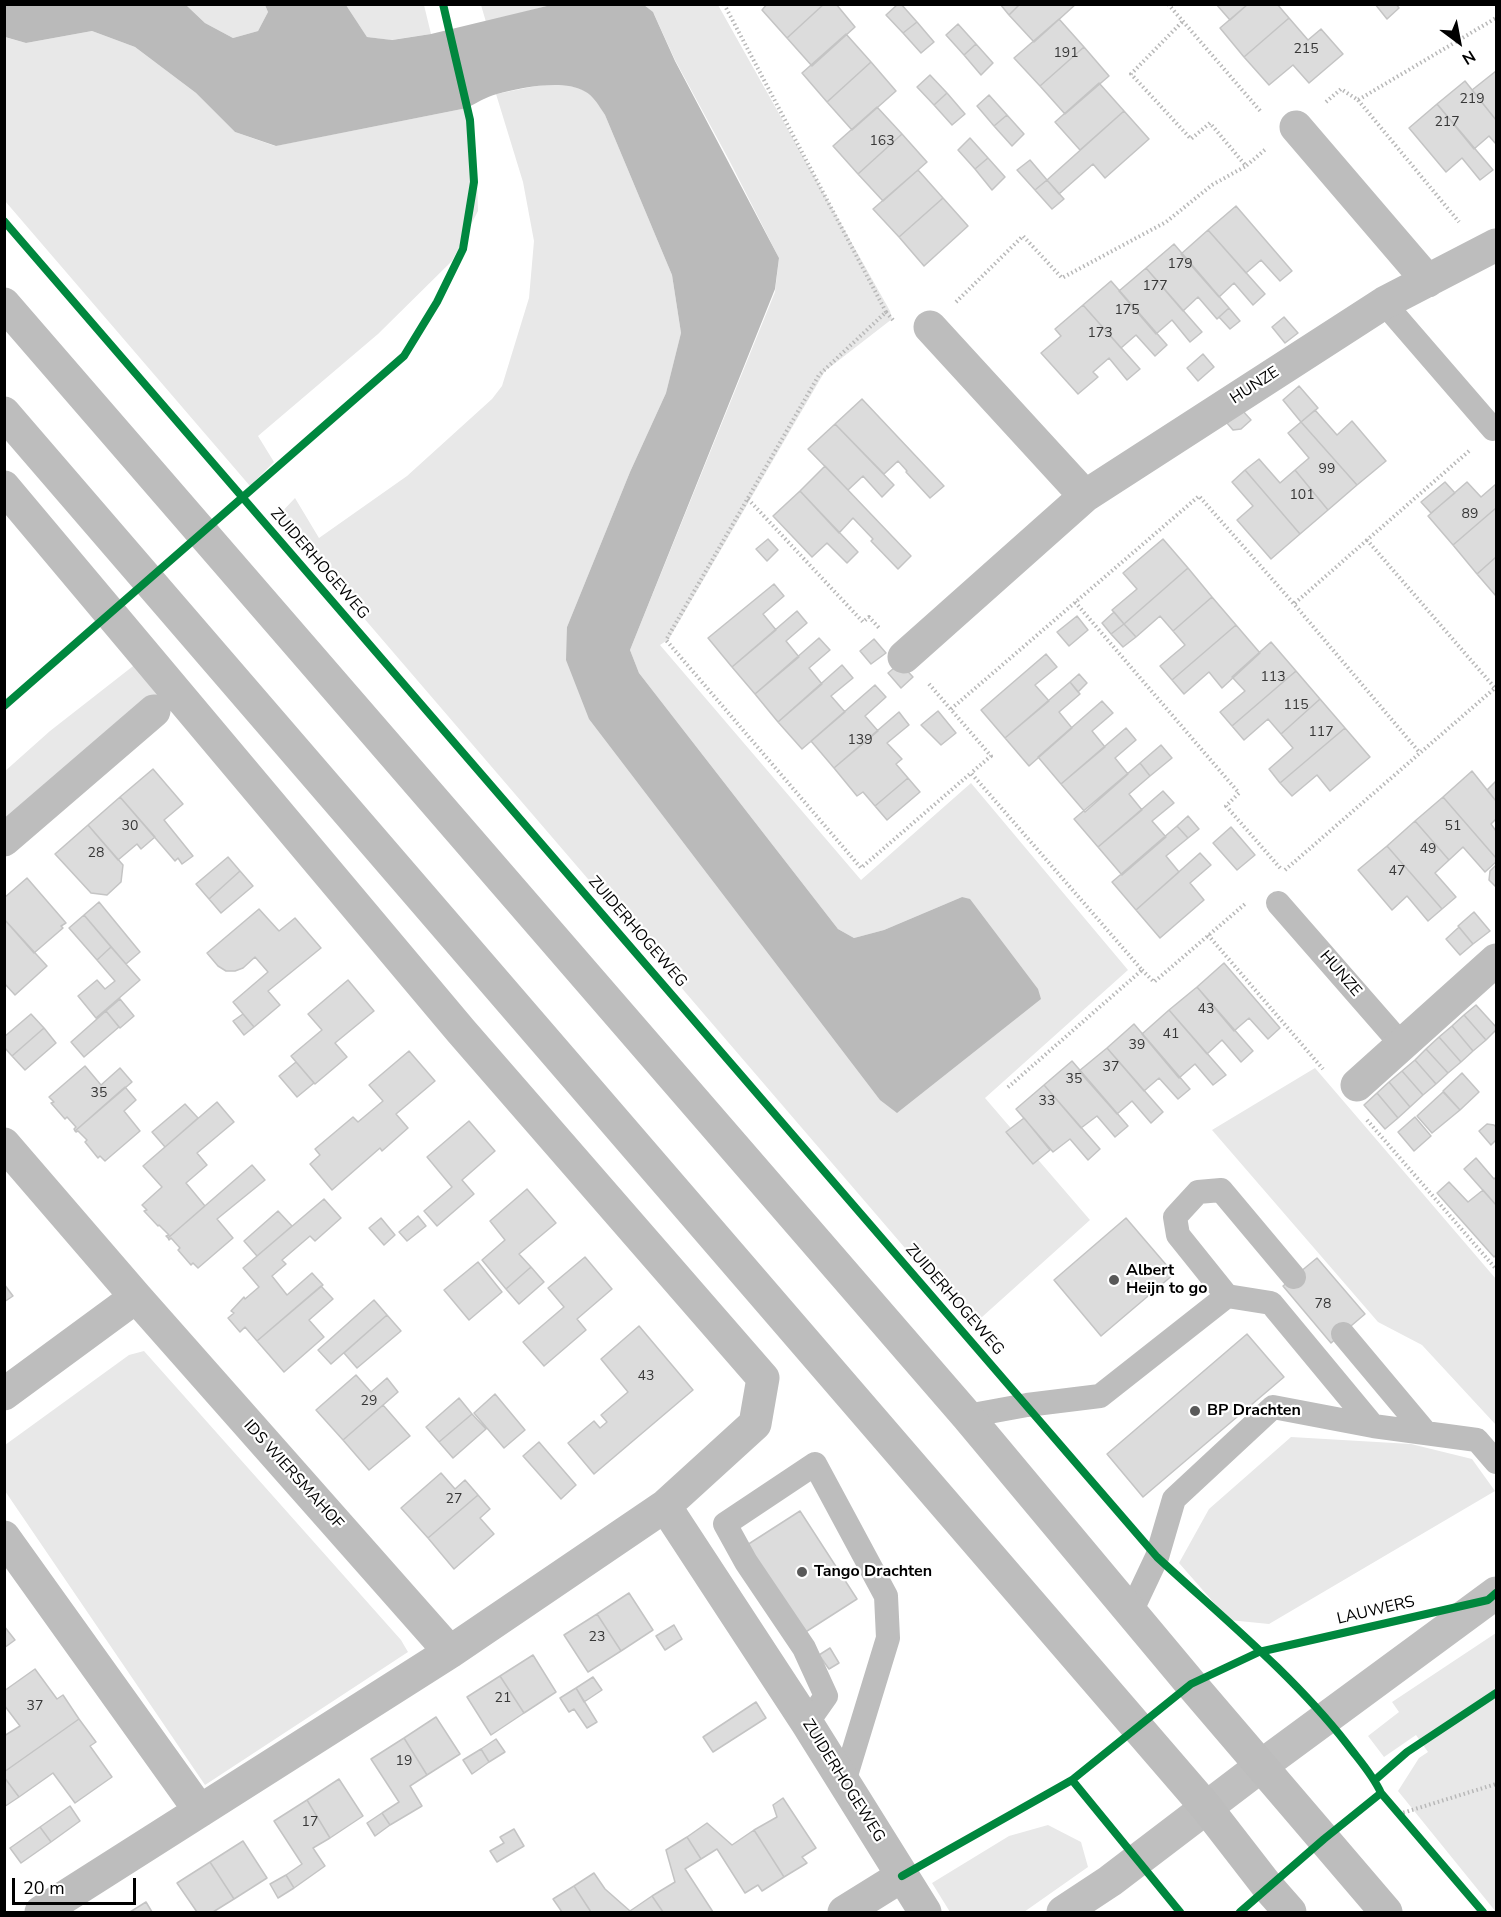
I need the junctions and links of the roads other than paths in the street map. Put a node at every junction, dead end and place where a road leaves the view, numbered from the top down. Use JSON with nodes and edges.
{"nodes":[{"id":1,"x":1288,"y":131,"type":"road end"},
{"id":2,"x":1490,"y":248,"type":"edge"},
{"id":3,"x":1428,"y":281,"type":"junction"},
{"id":4,"x":1384,"y":303,"type":"junction"},
{"id":5,"x":4,"y":304,"type":"edge"},
{"id":6,"x":930,"y":327,"type":"dead end"},
{"id":7,"x":4,"y":413,"type":"edge"},
{"id":8,"x":1493,"y":429,"type":"road end"},
{"id":9,"x":4,"y":487,"type":"edge"},
{"id":10,"x":1085,"y":496,"type":"junction"},
{"id":11,"x":904,"y":657,"type":"dead end"},
{"id":12,"x":154,"y":711,"type":"dead end"},
{"id":13,"x":4,"y":840,"type":"edge"},
{"id":14,"x":1278,"y":903,"type":"dead end"},
{"id":15,"x":1497,"y":960,"type":"edge"},
{"id":16,"x":1402,"y":1045,"type":"junction"},
{"id":17,"x":1357,"y":1085,"type":"dead end"},
{"id":18,"x":4,"y":1144,"type":"edge"},
{"id":19,"x":1294,"y":1277,"type":"dead end"},
{"id":20,"x":1227,"y":1296,"type":"junction"},
{"id":21,"x":136,"y":1298,"type":"junction"},
{"id":22,"x":1343,"y":1334,"type":"dead end"},
{"id":23,"x":4,"y":1394,"type":"edge"},
{"id":24,"x":967,"y":1416,"type":"junction"},
{"id":25,"x":1373,"y":1426,"type":"junction"},
{"id":26,"x":1426,"y":1433,"type":"junction"},
{"id":27,"x":1497,"y":1461,"type":"edge"},
{"id":28,"x":665,"y":1506,"type":"junction"},
{"id":29,"x":4,"y":1537,"type":"edge"},
{"id":30,"x":1497,"y":1593,"type":"edge"},
{"id":31,"x":1131,"y":1612,"type":"junction"},
{"id":32,"x":450,"y":1652,"type":"junction"},
{"id":33,"x":807,"y":1723,"type":"junction"},
{"id":34,"x":1261,"y":1766,"type":"junction"},
{"id":35,"x":844,"y":1782,"type":"junction"},
{"id":36,"x":1206,"y":1807,"type":"junction"},
{"id":37,"x":200,"y":1811,"type":"junction"},
{"id":38,"x":902,"y":1876,"type":"junction"},
{"id":39,"x":41,"y":1912,"type":"edge"},
{"id":40,"x":844,"y":1912,"type":"edge"},
{"id":41,"x":925,"y":1912,"type":"edge"},
{"id":42,"x":1063,"y":1912,"type":"edge"},
{"id":43,"x":1290,"y":1912,"type":"edge"},
{"id":44,"x":1386,"y":1912,"type":"edge"}],
"edges":[{"from":1,"to":3,"type":"street"},
{"from":2,"to":3,"type":"street","name":"HUNZE"},
{"from":3,"to":4,"type":"street","name":"HUNZE"},
{"from":4,"to":8,"type":"lane"},
{"from":4,"to":10,"type":"street","name":"HUNZE"},
{"from":5,"to":24,"type":"street"},
{"from":6,"to":10,"type":"street"},
{"from":7,"to":36,"type":"street"},
{"from":9,"to":28,"type":"street"},
{"from":10,"to":11,"type":"street","name":"HUNZE"},
{"from":12,"to":13,"type":"street"},
{"from":14,"to":16,"type":"lane","name":"HUNZE"},
{"from":15,"to":16,"type":"street"},
{"from":16,"to":17,"type":"street"},
{"from":18,"to":21,"type":"street","name":"IDS WIERSMAHOF"},
{"from":19,"to":20,"type":"lane"},
{"from":20,"to":24,"type":"lane"},
{"from":20,"to":25,"type":"lane"},
{"from":21,"to":23,"type":"street"},
{"from":21,"to":32,"type":"street","name":"IDS WIERSMAHOF"},
{"from":22,"to":26,"type":"lane"},
{"from":24,"to":31,"type":"street"},
{"from":25,"to":26,"type":"lane"},
{"from":25,"to":31,"type":"lane"},
{"from":26,"to":27,"type":"lane"},
{"from":28,"to":32,"type":"street"},
{"from":28,"to":33,"type":"street","name":"ZUIDERHOGEWEG"},
{"from":29,"to":37,"type":"street"},
{"from":30,"to":34,"type":"street"},
{"from":31,"to":34,"type":"street"},
{"from":32,"to":37,"type":"street"},
{"from":33,"to":35,"type":"street","name":"ZUIDERHOGEWEG"},
{"from":33,"to":35,"type":"lane"},
{"from":34,"to":36,"type":"street"},
{"from":34,"to":44,"type":"street"},
{"from":35,"to":38,"type":"street","name":"ZUIDERHOGEWEG"},
{"from":36,"to":42,"type":"street"},
{"from":36,"to":43,"type":"street"},
{"from":37,"to":39,"type":"street"},
{"from":38,"to":40,"type":"street"},
{"from":38,"to":41,"type":"street","name":"ZUIDERHOGEWEG"}]}
